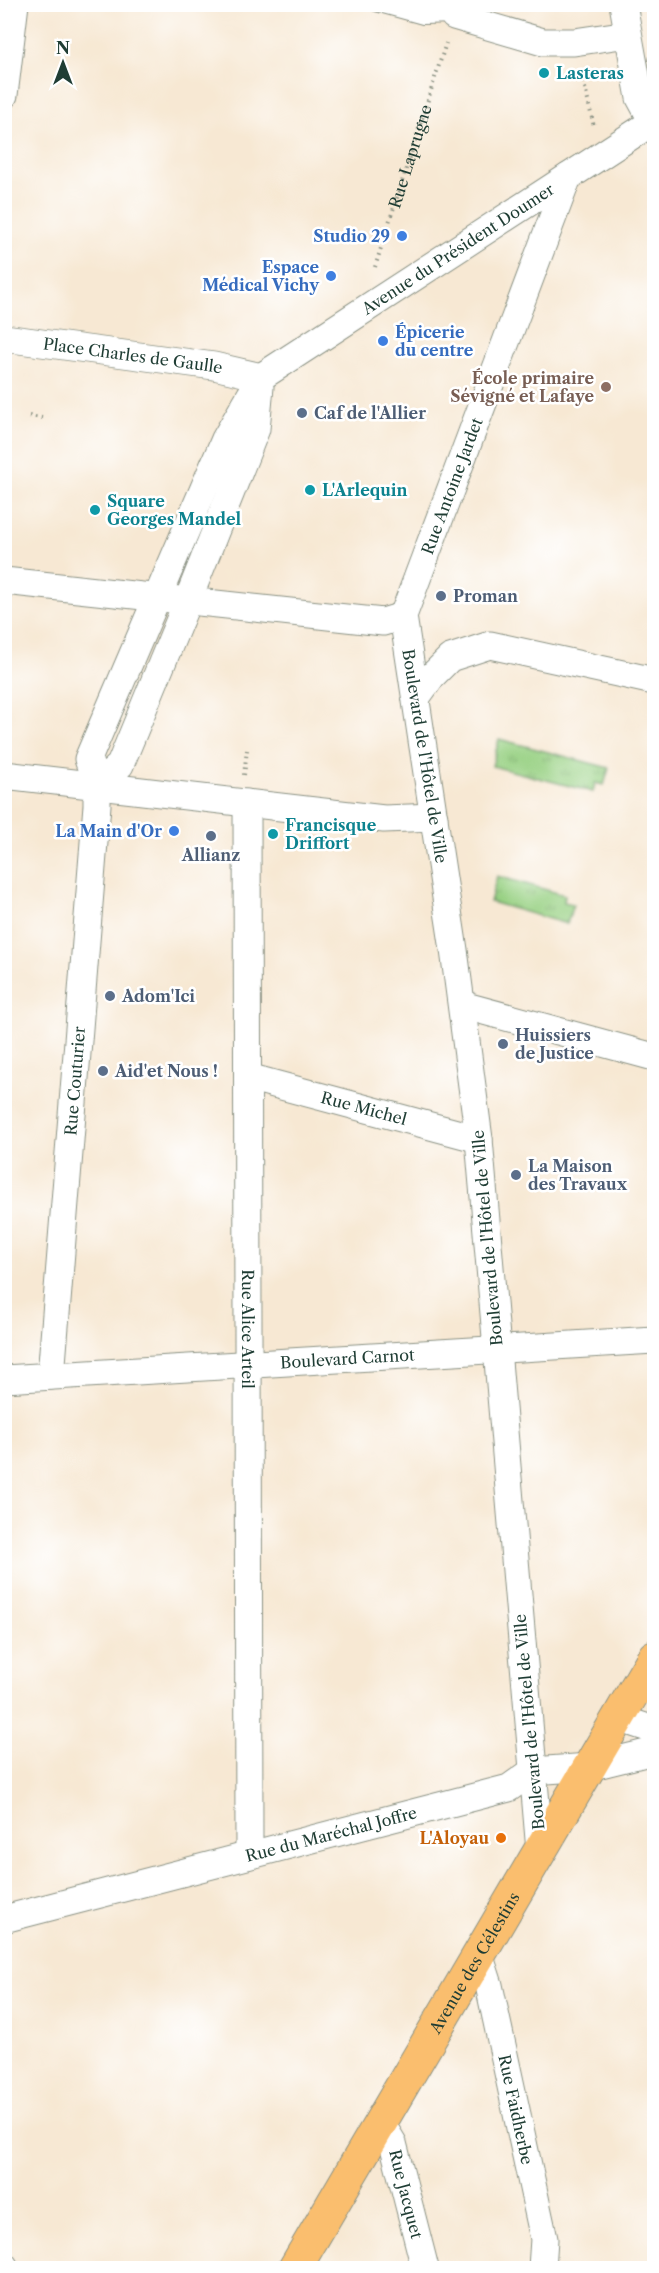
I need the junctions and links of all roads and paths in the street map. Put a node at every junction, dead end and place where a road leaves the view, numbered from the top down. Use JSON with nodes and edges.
{"nodes":[{"id":1,"x":15,"y":4,"type":"edge"},
{"id":2,"x":376,"y":4,"type":"edge"},
{"id":3,"x":622,"y":4,"type":"edge"},
{"id":4,"x":452,"y":10,"type":"edge"},
{"id":5,"x":628,"y":34,"type":"junction"},
{"id":6,"x":574,"y":42,"type":"junction"},
{"id":7,"x":4,"y":95,"type":"edge"},
{"id":8,"x":654,"y":122,"type":"edge"},
{"id":9,"x":595,"y":129,"type":"dead end"},
{"id":10,"x":568,"y":177,"type":"junction"},
{"id":11,"x":365,"y":310,"type":"junction"},
{"id":12,"x":4,"y":338,"type":"edge"},
{"id":13,"x":261,"y":377,"type":"junction"},
{"id":14,"x":29,"y":416,"type":"dead end"},
{"id":15,"x":42,"y":418,"type":"dead end"},
{"id":16,"x":4,"y":581,"type":"edge"},
{"id":17,"x":156,"y":597,"type":"junction"},
{"id":18,"x":188,"y":600,"type":"junction"},
{"id":19,"x":404,"y":622,"type":"junction"},
{"id":20,"x":654,"y":681,"type":"edge"},
{"id":21,"x":416,"y":698,"type":"junction"},
{"id":22,"x":247,"y":750,"type":"dead end"},
{"id":23,"x":4,"y":775,"type":"edge"},
{"id":24,"x":97,"y":786,"type":"junction"},
{"id":25,"x":245,"y":792,"type":"junction"},
{"id":26,"x":434,"y":817,"type":"junction"},
{"id":27,"x":462,"y":1005,"type":"junction"},
{"id":28,"x":654,"y":1056,"type":"edge"},
{"id":29,"x":248,"y":1077,"type":"junction"},
{"id":30,"x":479,"y":1138,"type":"junction"},
{"id":31,"x":654,"y":1340,"type":"edge"},
{"id":32,"x":497,"y":1349,"type":"junction"},
{"id":33,"x":249,"y":1365,"type":"junction"},
{"id":34,"x":51,"y":1376,"type":"junction"},
{"id":35,"x":4,"y":1379,"type":"edge"},
{"id":36,"x":654,"y":1657,"type":"edge"},
{"id":37,"x":618,"y":1718,"type":"junction"},
{"id":38,"x":654,"y":1730,"type":"edge"},
{"id":39,"x":654,"y":1751,"type":"edge"},
{"id":40,"x":590,"y":1767,"type":"junction"},
{"id":41,"x":533,"y":1771,"type":"junction"},
{"id":42,"x":540,"y":1851,"type":"junction"},
{"id":43,"x":249,"y":1855,"type":"junction"},
{"id":44,"x":4,"y":1919,"type":"edge"},
{"id":45,"x":479,"y":1954,"type":"junction"},
{"id":46,"x":381,"y":2123,"type":"junction"},
{"id":47,"x":295,"y":2268,"type":"edge"},
{"id":48,"x":425,"y":2268,"type":"edge"},
{"id":49,"x":542,"y":2268,"type":"edge"}],
"edges":[{"from":1,"to":7,"type":"street"},
{"from":2,"to":4,"type":"lane"},
{"from":3,"to":5,"type":"street"},
{"from":4,"to":6,"type":"street"},
{"from":4,"to":11,"type":"path","name":"Rue Laprugne"},
{"from":5,"to":6,"type":"street"},
{"from":5,"to":8,"type":"street"},
{"from":6,"to":9,"type":"path"},
{"from":8,"to":10,"type":"street","name":"Avenue du Président Doumer"},
{"from":10,"to":11,"type":"street","name":"Avenue du Président Doumer"},
{"from":10,"to":19,"type":"street","name":"Rue Antoine Jardet"},
{"from":11,"to":13,"type":"street","name":"Avenue du Président Doumer"},
{"from":12,"to":13,"type":"street","name":"Place Charles de Gaulle"},
{"from":13,"to":17,"type":"street"},
{"from":13,"to":18,"type":"street"},
{"from":14,"to":15,"type":"path"},
{"from":16,"to":17,"type":"street"},
{"from":17,"to":18,"type":"street"},
{"from":17,"to":24,"type":"street"},
{"from":18,"to":19,"type":"street"},
{"from":18,"to":24,"type":"street"},
{"from":19,"to":21,"type":"street","name":"Boulevard de l'Hôtel de Ville"},
{"from":20,"to":21,"type":"street"},
{"from":21,"to":26,"type":"street","name":"Boulevard de l'Hôtel de Ville"},
{"from":22,"to":25,"type":"path"},
{"from":23,"to":24,"type":"street"},
{"from":24,"to":25,"type":"street"},
{"from":24,"to":34,"type":"street","name":"Rue Couturier"},
{"from":25,"to":26,"type":"street"},
{"from":25,"to":29,"type":"street","name":"Rue Alice Arteil"},
{"from":26,"to":27,"type":"street","name":"Boulevard de l'Hôtel de Ville"},
{"from":27,"to":28,"type":"street"},
{"from":27,"to":30,"type":"street","name":"Boulevard de l'Hôtel de Ville"},
{"from":29,"to":30,"type":"street","name":"Rue Michel"},
{"from":29,"to":33,"type":"street","name":"Rue Alice Arteil"},
{"from":30,"to":32,"type":"street","name":"Boulevard de l'Hôtel de Ville"},
{"from":31,"to":32,"type":"street","name":"Boulevard Carnot"},
{"from":32,"to":33,"type":"street","name":"Boulevard Carnot"},
{"from":32,"to":41,"type":"street","name":"Boulevard de l'Hôtel de Ville"},
{"from":33,"to":34,"type":"street","name":"Boulevard Carnot"},
{"from":33,"to":43,"type":"street","name":"Rue Alice Arteil"},
{"from":34,"to":35,"type":"street","name":"Boulevard Carnot"},
{"from":36,"to":37,"type":"main road","name":"Avenue des Célestins"},
{"from":37,"to":38,"type":"street"},
{"from":37,"to":40,"type":"main road","name":"Avenue des Célestins"},
{"from":39,"to":40,"type":"street"},
{"from":40,"to":41,"type":"street"},
{"from":40,"to":42,"type":"main road","name":"Avenue des Célestins"},
{"from":41,"to":42,"type":"street","name":"Boulevard de l'Hôtel de Ville"},
{"from":41,"to":43,"type":"street","name":"Rue du Maréchal Joffre"},
{"from":42,"to":45,"type":"main road","name":"Avenue des Célestins"},
{"from":43,"to":44,"type":"street","name":"Rue du Maréchal Joffre"},
{"from":45,"to":46,"type":"main road","name":"Avenue des Célestins"},
{"from":45,"to":49,"type":"street","name":"Rue Faidherbe"},
{"from":46,"to":47,"type":"main road","name":"Avenue des Célestins"},
{"from":46,"to":48,"type":"street","name":"Rue Jacquet"}]}
